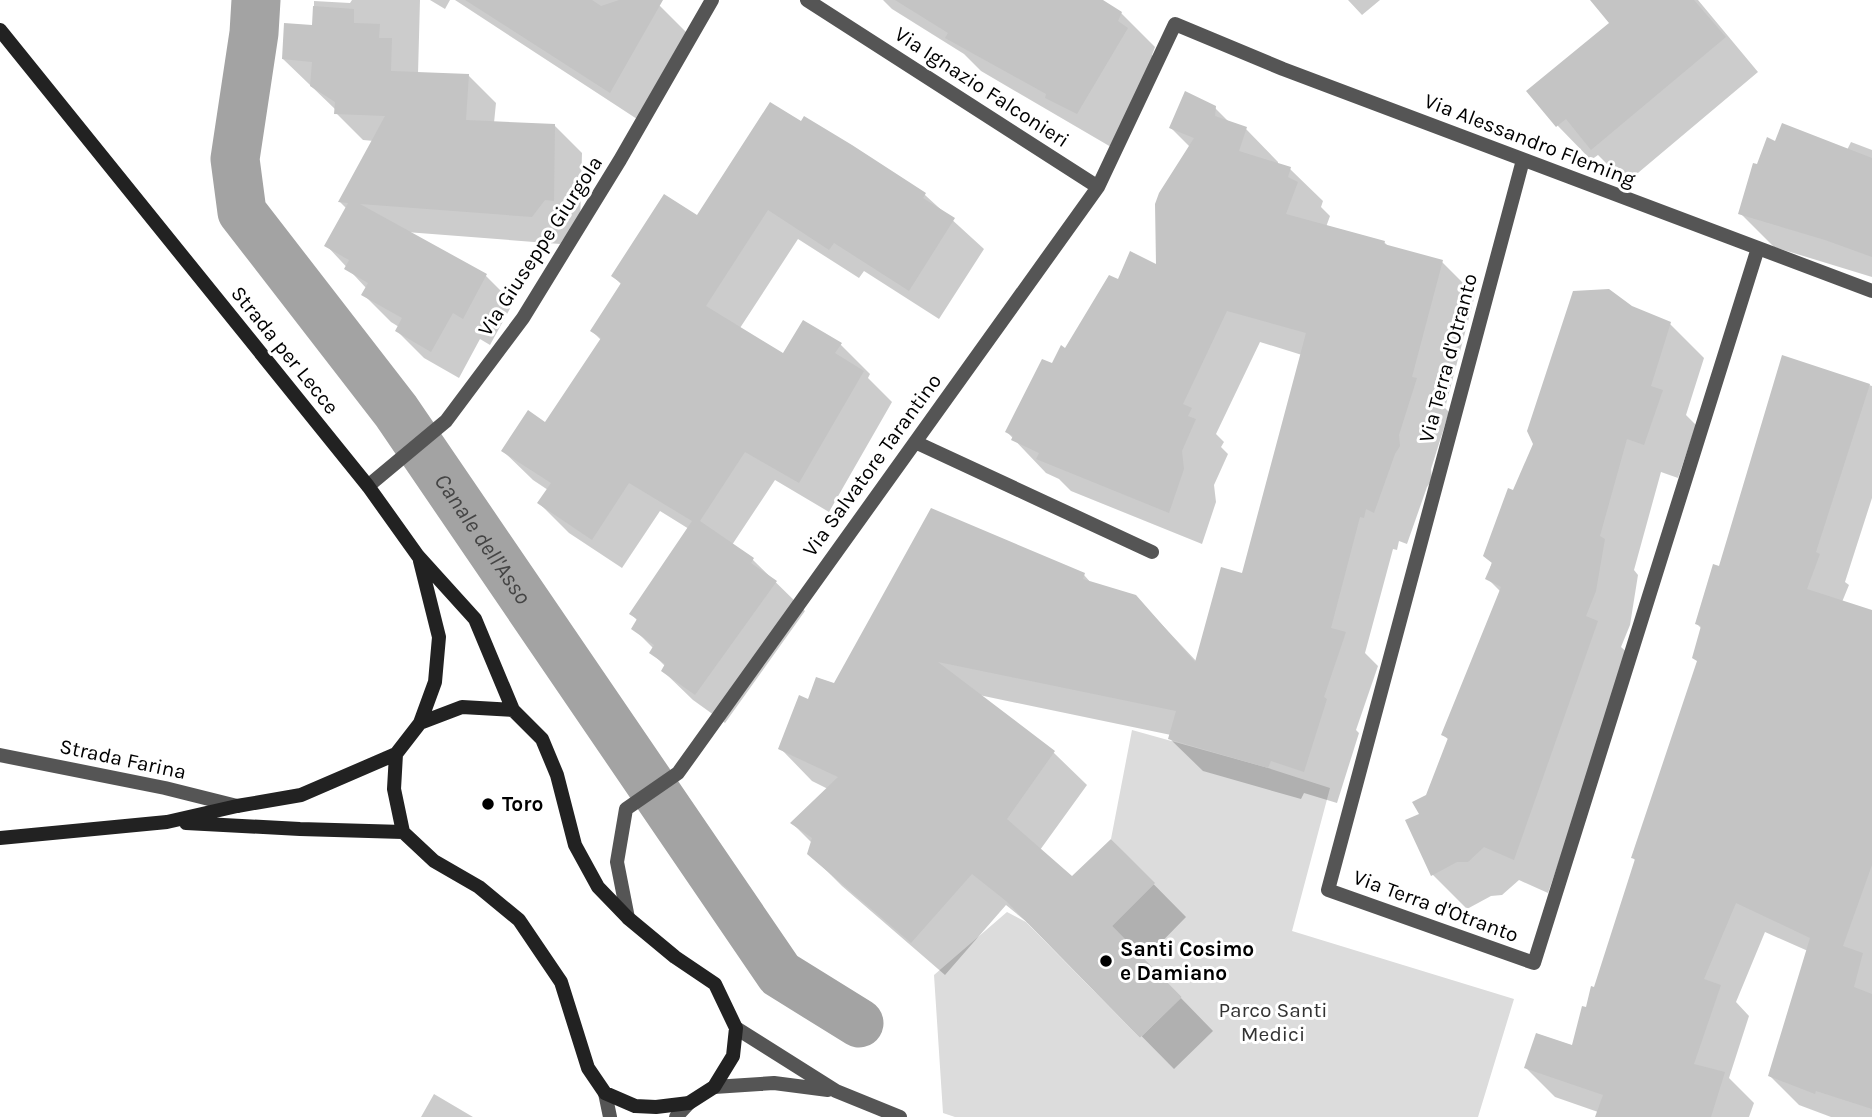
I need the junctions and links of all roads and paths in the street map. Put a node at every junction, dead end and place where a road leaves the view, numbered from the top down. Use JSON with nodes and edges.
{"nodes":[{"id":1,"x":712,"y":0,"type":"edge"},
{"id":2,"x":807,"y":0,"type":"edge"},
{"id":3,"x":1175,"y":24,"type":"joint"},
{"id":4,"x":0,"y":30,"type":"edge"},
{"id":5,"x":1523,"y":160,"type":"junction"},
{"id":6,"x":1098,"y":187,"type":"junction"},
{"id":7,"x":1758,"y":248,"type":"junction"},
{"id":8,"x":1872,"y":291,"type":"edge"},
{"id":9,"x":915,"y":442,"type":"junction"},
{"id":10,"x":368,"y":486,"type":"junction"},
{"id":11,"x":1152,"y":552,"type":"dead end"},
{"id":12,"x":418,"y":556,"type":"junction"},
{"id":13,"x":513,"y":710,"type":"junction"},
{"id":14,"x":420,"y":723,"type":"junction"},
{"id":15,"x":396,"y":754,"type":"junction"},
{"id":16,"x":0,"y":755,"type":"edge"},
{"id":17,"x":237,"y":806,"type":"junction"},
{"id":18,"x":167,"y":822,"type":"junction"},
{"id":19,"x":403,"y":832,"type":"junction"},
{"id":20,"x":0,"y":838,"type":"edge"},
{"id":21,"x":628,"y":918,"type":"junction"},
{"id":22,"x":736,"y":1028,"type":"junction"},
{"id":23,"x":714,"y":1087,"type":"junction"},
{"id":24,"x":836,"y":1091,"type":"junction"},
{"id":25,"x":606,"y":1093,"type":"junction"},
{"id":26,"x":689,"y":1102,"type":"junction"},
{"id":27,"x":610,"y":1117,"type":"edge"},
{"id":28,"x":676,"y":1117,"type":"edge"},
{"id":29,"x":900,"y":1117,"type":"edge"}],
"edges":[{"from":1,"to":10,"type":"street","name":"Via Giuseppe Giurgola"},
{"from":2,"to":6,"type":"street","name":"Via Ignazio Falconieri"},
{"from":3,"to":5,"type":"street","name":"Via Alessandro Fleming"},
{"from":3,"to":6,"type":"street","name":"Via Salvatore Tarantino"},
{"from":4,"to":10,"type":"main road","name":"Strada per Lecce"},
{"from":5,"to":7,"type":"street","name":"Via Alessandro Fleming"},
{"from":5,"to":7,"type":"street","name":"Via Terra d'Otranto"},
{"from":6,"to":9,"type":"street","name":"Via Salvatore Tarantino"},
{"from":7,"to":8,"type":"street","name":"Via Alessandro Fleming"},
{"from":9,"to":11,"type":"street"},
{"from":9,"to":21,"type":"street","name":"Via Salvatore Tarantino"},
{"from":10,"to":12,"type":"main road","name":"Strada per Lecce"},
{"from":12,"to":13,"type":"main road","name":"Strada per Lecce"},
{"from":12,"to":14,"type":"main road"},
{"from":13,"to":14,"type":"main road"},
{"from":13,"to":21,"type":"main road"},
{"from":14,"to":15,"type":"main road"},
{"from":15,"to":17,"type":"main road"},
{"from":15,"to":19,"type":"main road"},
{"from":16,"to":17,"type":"street","name":"Strada Farina"},
{"from":17,"to":18,"type":"main road"},
{"from":18,"to":19,"type":"main road"},
{"from":18,"to":20,"type":"main road"},
{"from":19,"to":25,"type":"main road"},
{"from":21,"to":22,"type":"main road"},
{"from":22,"to":23,"type":"main road"},
{"from":22,"to":24,"type":"street"},
{"from":23,"to":24,"type":"street"},
{"from":23,"to":26,"type":"main road"},
{"from":24,"to":29,"type":"street"},
{"from":25,"to":26,"type":"main road"},
{"from":25,"to":27,"type":"street"},
{"from":26,"to":28,"type":"street"}]}
